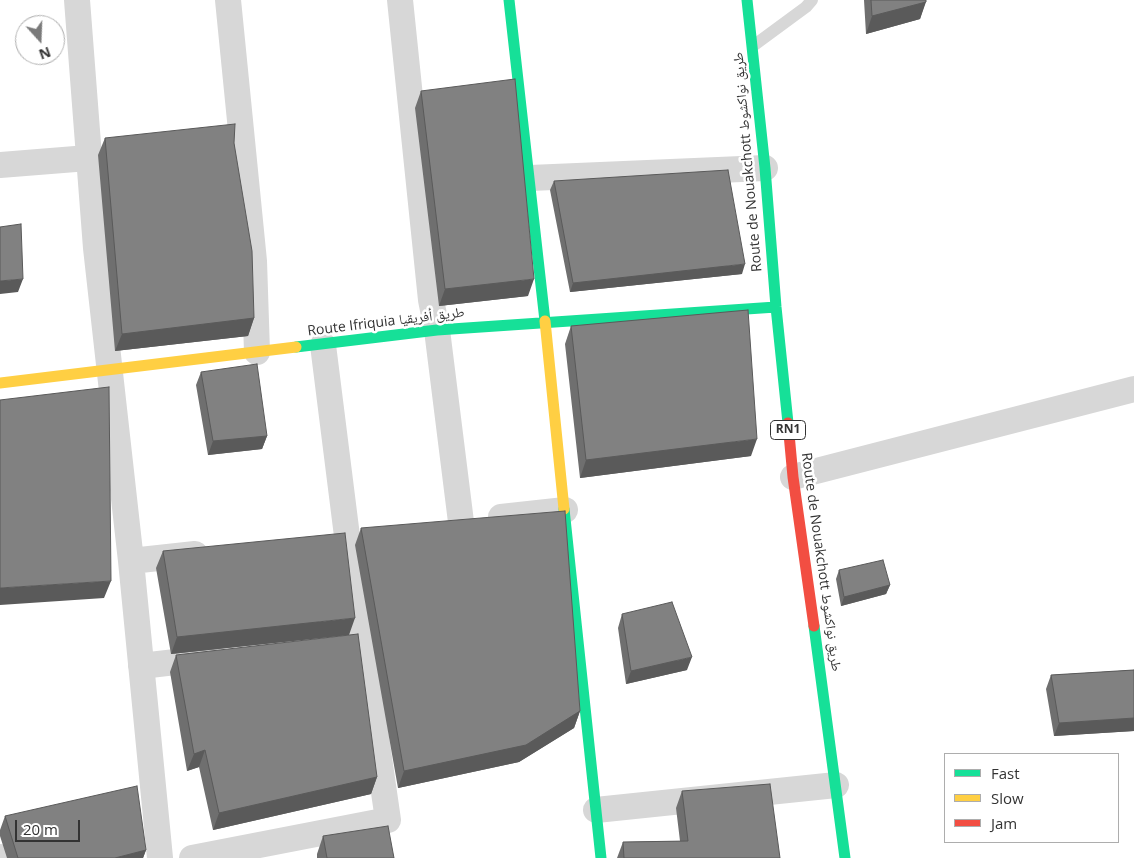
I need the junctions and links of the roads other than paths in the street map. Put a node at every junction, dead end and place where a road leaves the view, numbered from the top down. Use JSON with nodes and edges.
{"nodes":[{"id":1,"x":77,"y":0,"type":"edge"},
{"id":2,"x":228,"y":0,"type":"edge"},
{"id":3,"x":400,"y":0,"type":"edge"},
{"id":4,"x":509,"y":0,"type":"edge"},
{"id":5,"x":748,"y":0,"type":"edge"},
{"id":6,"x":812,"y":0,"type":"edge"},
{"id":7,"x":752,"y":46,"type":"junction"},
{"id":8,"x":88,"y":158,"type":"junction"},
{"id":9,"x":0,"y":165,"type":"edge"},
{"id":10,"x":765,"y":168,"type":"junction"},
{"id":11,"x":530,"y":178,"type":"junction"},
{"id":12,"x":776,"y":307,"type":"junction"},
{"id":13,"x":545,"y":322,"type":"junction"},
{"id":14,"x":437,"y":330,"type":"junction"},
{"id":15,"x":324,"y":345,"type":"junction"},
{"id":16,"x":258,"y":352,"type":"junction"},
{"id":17,"x":110,"y":370,"type":"junction"},
{"id":18,"x":0,"y":383,"type":"edge"},
{"id":19,"x":1134,"y":389,"type":"edge"},
{"id":20,"x":793,"y":477,"type":"junction"},
{"id":21,"x":564,"y":510,"type":"junction"},
{"id":22,"x":219,"y":551,"type":"edge"},
{"id":23,"x":131,"y":561,"type":"junction"},
{"id":24,"x":238,"y":655,"type":"edge"},
{"id":25,"x":141,"y":666,"type":"junction"},
{"id":26,"x":836,"y":785,"type":"junction"},
{"id":27,"x":154,"y":790,"type":"junction"},
{"id":28,"x":126,"y":796,"type":"edge"},
{"id":29,"x":596,"y":810,"type":"junction"},
{"id":30,"x":310,"y":847,"type":"edge"},
{"id":31,"x":160,"y":858,"type":"edge"},
{"id":32,"x":192,"y":858,"type":"edge"},
{"id":33,"x":601,"y":858,"type":"edge"},
{"id":34,"x":845,"y":858,"type":"edge"}],
"edges":[{"from":1,"to":8,"type":"street"},
{"from":2,"to":16,"type":"street"},
{"from":3,"to":14,"type":"street"},
{"from":4,"to":11,"type":"main road"},
{"from":5,"to":7,"type":"main road","name":"Route de Nouakchott طريق نواكشوط","number":"RN1"},
{"from":6,"to":7,"type":"lane"},
{"from":7,"to":10,"type":"main road","name":"Route de Nouakchott طريق نواكشوط","number":"RN1"},
{"from":8,"to":9,"type":"street"},
{"from":8,"to":17,"type":"street"},
{"from":10,"to":11,"type":"street"},
{"from":10,"to":12,"type":"main road","name":"Route de Nouakchott طريق نواكشوط","number":"RN1"},
{"from":11,"to":13,"type":"main road"},
{"from":12,"to":13,"type":"main road","name":"Route Ifriquia طريق أفريقيا"},
{"from":12,"to":20,"type":"main road","name":"Route de Nouakchott طريق نواكشوط","number":"RN1"},
{"from":13,"to":14,"type":"main road","name":"Route Ifriquia طريق أفريقيا"},
{"from":13,"to":21,"type":"main road"},
{"from":14,"to":15,"type":"main road","name":"Route Ifriquia طريق أفريقيا"},
{"from":14,"to":21,"type":"street"},
{"from":15,"to":16,"type":"main road","name":"Route Ifriquia طريق أفريقيا"},
{"from":15,"to":30,"type":"street"},
{"from":16,"to":17,"type":"main road","name":"Route Ifriquia طريق أفريقيا"},
{"from":17,"to":18,"type":"main road","name":"Route Ifriquia طريق أفريقيا"},
{"from":17,"to":23,"type":"street"},
{"from":19,"to":20,"type":"street"},
{"from":20,"to":26,"type":"main road","name":"Route de Nouakchott طريق نواكشوط","number":"RN1"},
{"from":21,"to":29,"type":"main road"},
{"from":22,"to":23,"type":"street"},
{"from":23,"to":25,"type":"street"},
{"from":24,"to":25,"type":"street"},
{"from":25,"to":27,"type":"street"},
{"from":26,"to":29,"type":"street"},
{"from":26,"to":34,"type":"main road","name":"Route de Nouakchott طريق نواكشوط","number":"RN1"},
{"from":27,"to":28,"type":"street"},
{"from":27,"to":31,"type":"street"},
{"from":29,"to":33,"type":"main road"},
{"from":30,"to":32,"type":"street"}]}
